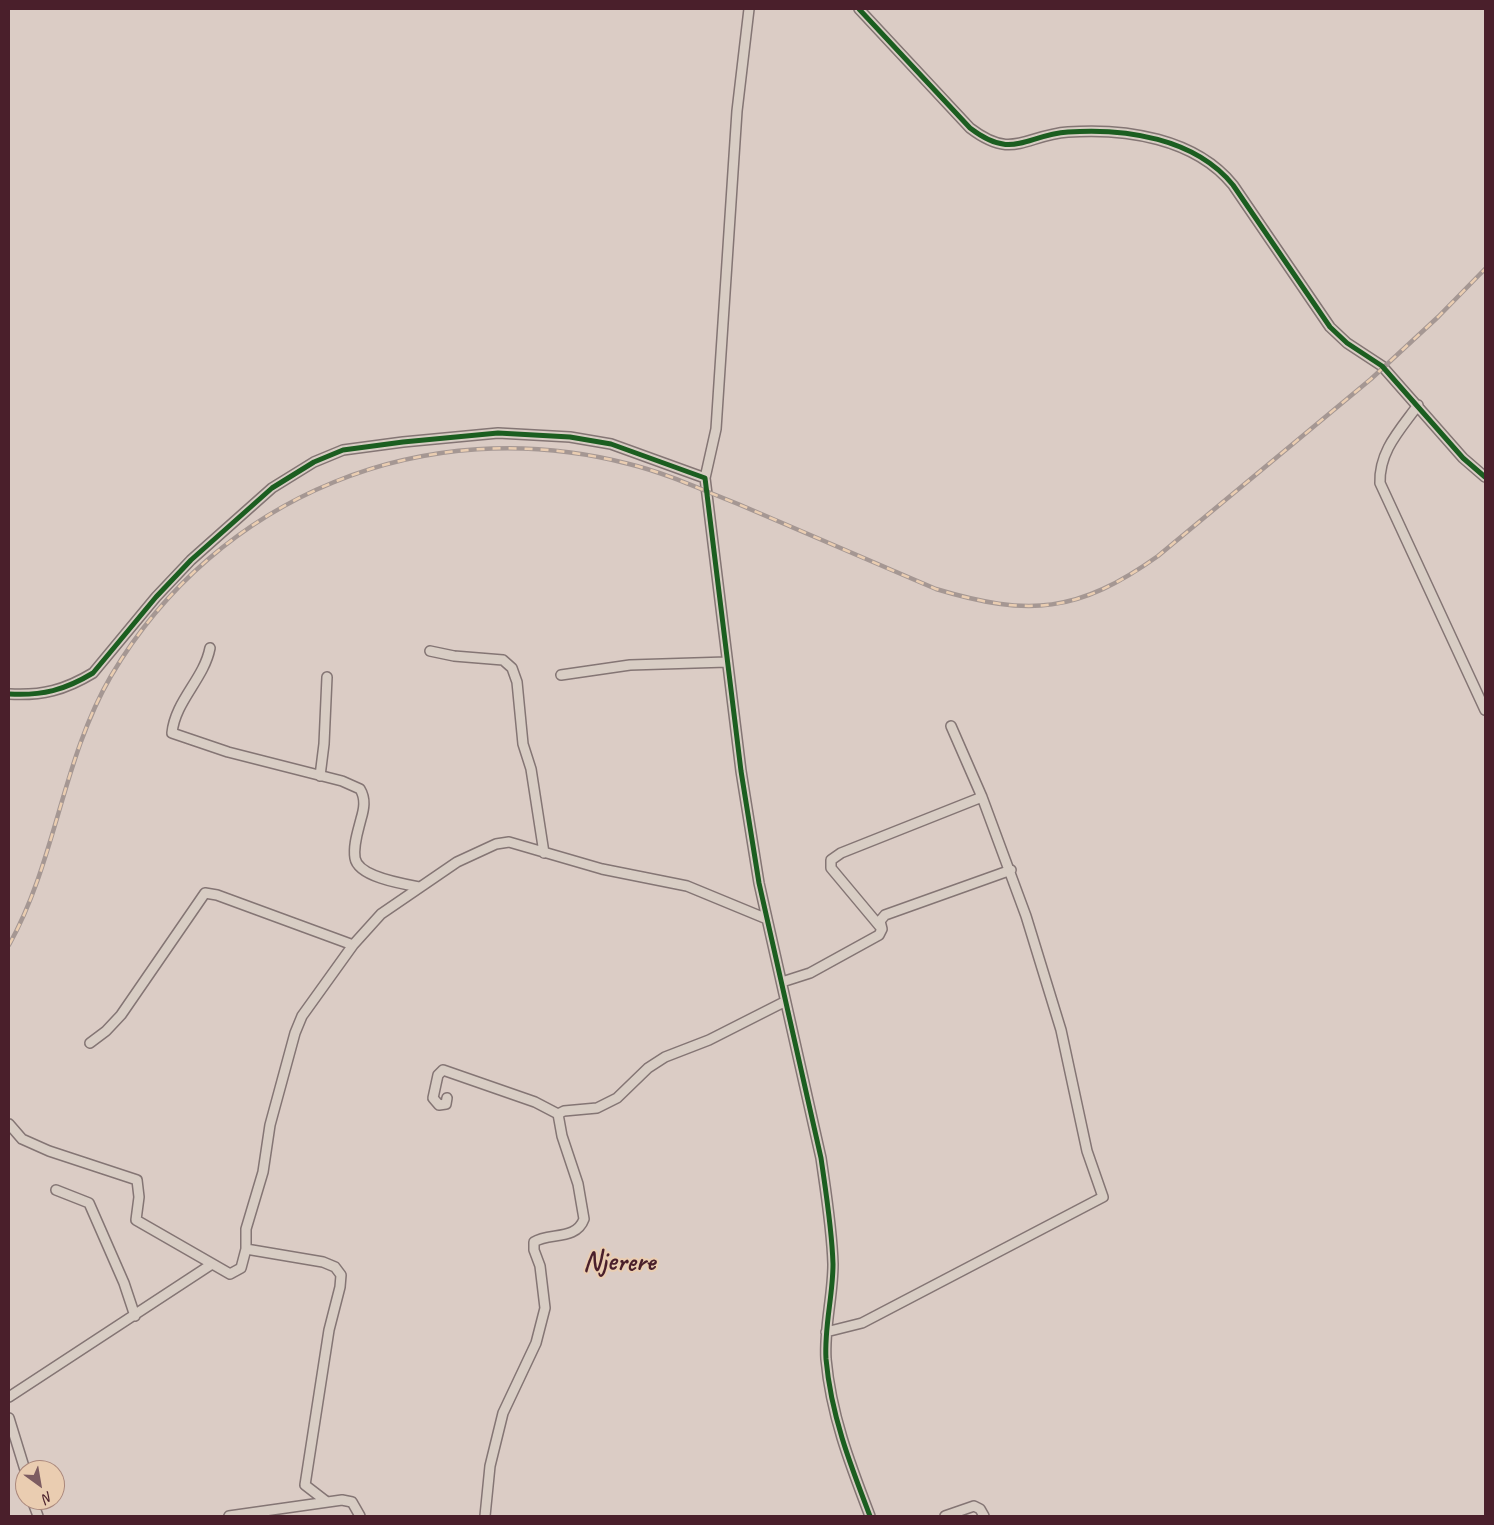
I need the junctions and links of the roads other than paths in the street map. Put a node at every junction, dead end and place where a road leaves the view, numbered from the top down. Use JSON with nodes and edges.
{"nodes":[{"id":1,"x":749,"y":9,"type":"edge"},
{"id":2,"x":859,"y":9,"type":"edge"},
{"id":3,"x":1418,"y":405,"type":"junction"},
{"id":4,"x":1485,"y":477,"type":"edge"},
{"id":5,"x":704,"y":478,"type":"junction"},
{"id":6,"x":210,"y":648,"type":"dead end"},
{"id":7,"x":430,"y":651,"type":"dead end"},
{"id":8,"x":727,"y":662,"type":"junction"},
{"id":9,"x":561,"y":675,"type":"dead end"},
{"id":10,"x":327,"y":677,"type":"dead end"},
{"id":11,"x":9,"y":694,"type":"edge"},
{"id":12,"x":1485,"y":710,"type":"edge"},
{"id":13,"x":951,"y":726,"type":"dead end"},
{"id":14,"x":320,"y":776,"type":"junction"},
{"id":15,"x":982,"y":797,"type":"junction"},
{"id":16,"x":544,"y":853,"type":"junction"},
{"id":17,"x":1011,"y":870,"type":"junction"},
{"id":18,"x":420,"y":887,"type":"junction"},
{"id":19,"x":767,"y":919,"type":"junction"},
{"id":20,"x":882,"y":929,"type":"junction"},
{"id":21,"x":353,"y":945,"type":"junction"},
{"id":22,"x":782,"y":982,"type":"junction"},
{"id":23,"x":784,"y":1002,"type":"junction"},
{"id":24,"x":90,"y":1044,"type":"dead end"},
{"id":25,"x":447,"y":1098,"type":"dead end"},
{"id":26,"x":558,"y":1114,"type":"junction"},
{"id":27,"x":9,"y":1124,"type":"edge"},
{"id":28,"x":56,"y":1190,"type":"dead end"},
{"id":29,"x":246,"y":1249,"type":"junction"},
{"id":30,"x":212,"y":1264,"type":"junction"},
{"id":31,"x":135,"y":1316,"type":"junction"},
{"id":32,"x":826,"y":1332,"type":"junction"},
{"id":33,"x":9,"y":1397,"type":"edge"},
{"id":34,"x":9,"y":1418,"type":"edge"},
{"id":35,"x":23,"y":1460,"type":"edge"},
{"id":36,"x":327,"y":1502,"type":"junction"},
{"id":37,"x":229,"y":1516,"type":"edge"},
{"id":38,"x":360,"y":1516,"type":"edge"},
{"id":39,"x":485,"y":1516,"type":"edge"},
{"id":40,"x":870,"y":1516,"type":"edge"},
{"id":41,"x":945,"y":1516,"type":"edge"},
{"id":42,"x":984,"y":1516,"type":"edge"}],
"edges":[{"from":1,"to":5,"type":"street"},
{"from":2,"to":3,"type":"street"},
{"from":3,"to":4,"type":"street"},
{"from":3,"to":12,"type":"street"},
{"from":5,"to":8,"type":"street"},
{"from":5,"to":11,"type":"street"},
{"from":6,"to":14,"type":"street"},
{"from":7,"to":16,"type":"street"},
{"from":8,"to":9,"type":"street"},
{"from":8,"to":19,"type":"street"},
{"from":10,"to":14,"type":"street"},
{"from":13,"to":15,"type":"street"},
{"from":14,"to":18,"type":"street"},
{"from":15,"to":17,"type":"street"},
{"from":15,"to":20,"type":"street"},
{"from":16,"to":18,"type":"street"},
{"from":16,"to":19,"type":"street"},
{"from":17,"to":20,"type":"street"},
{"from":17,"to":32,"type":"street"},
{"from":18,"to":21,"type":"street"},
{"from":19,"to":22,"type":"street"},
{"from":20,"to":22,"type":"street"},
{"from":21,"to":24,"type":"street"},
{"from":21,"to":29,"type":"street"},
{"from":22,"to":23,"type":"street"},
{"from":23,"to":26,"type":"street"},
{"from":23,"to":32,"type":"street"},
{"from":25,"to":26,"type":"street"},
{"from":26,"to":39,"type":"street"},
{"from":27,"to":30,"type":"street"},
{"from":28,"to":31,"type":"street"},
{"from":29,"to":30,"type":"street"},
{"from":29,"to":36,"type":"street"},
{"from":30,"to":31,"type":"street"},
{"from":31,"to":33,"type":"street"},
{"from":32,"to":40,"type":"street"},
{"from":34,"to":35,"type":"street"},
{"from":36,"to":37,"type":"street"},
{"from":36,"to":38,"type":"street"},
{"from":41,"to":42,"type":"street"}]}
